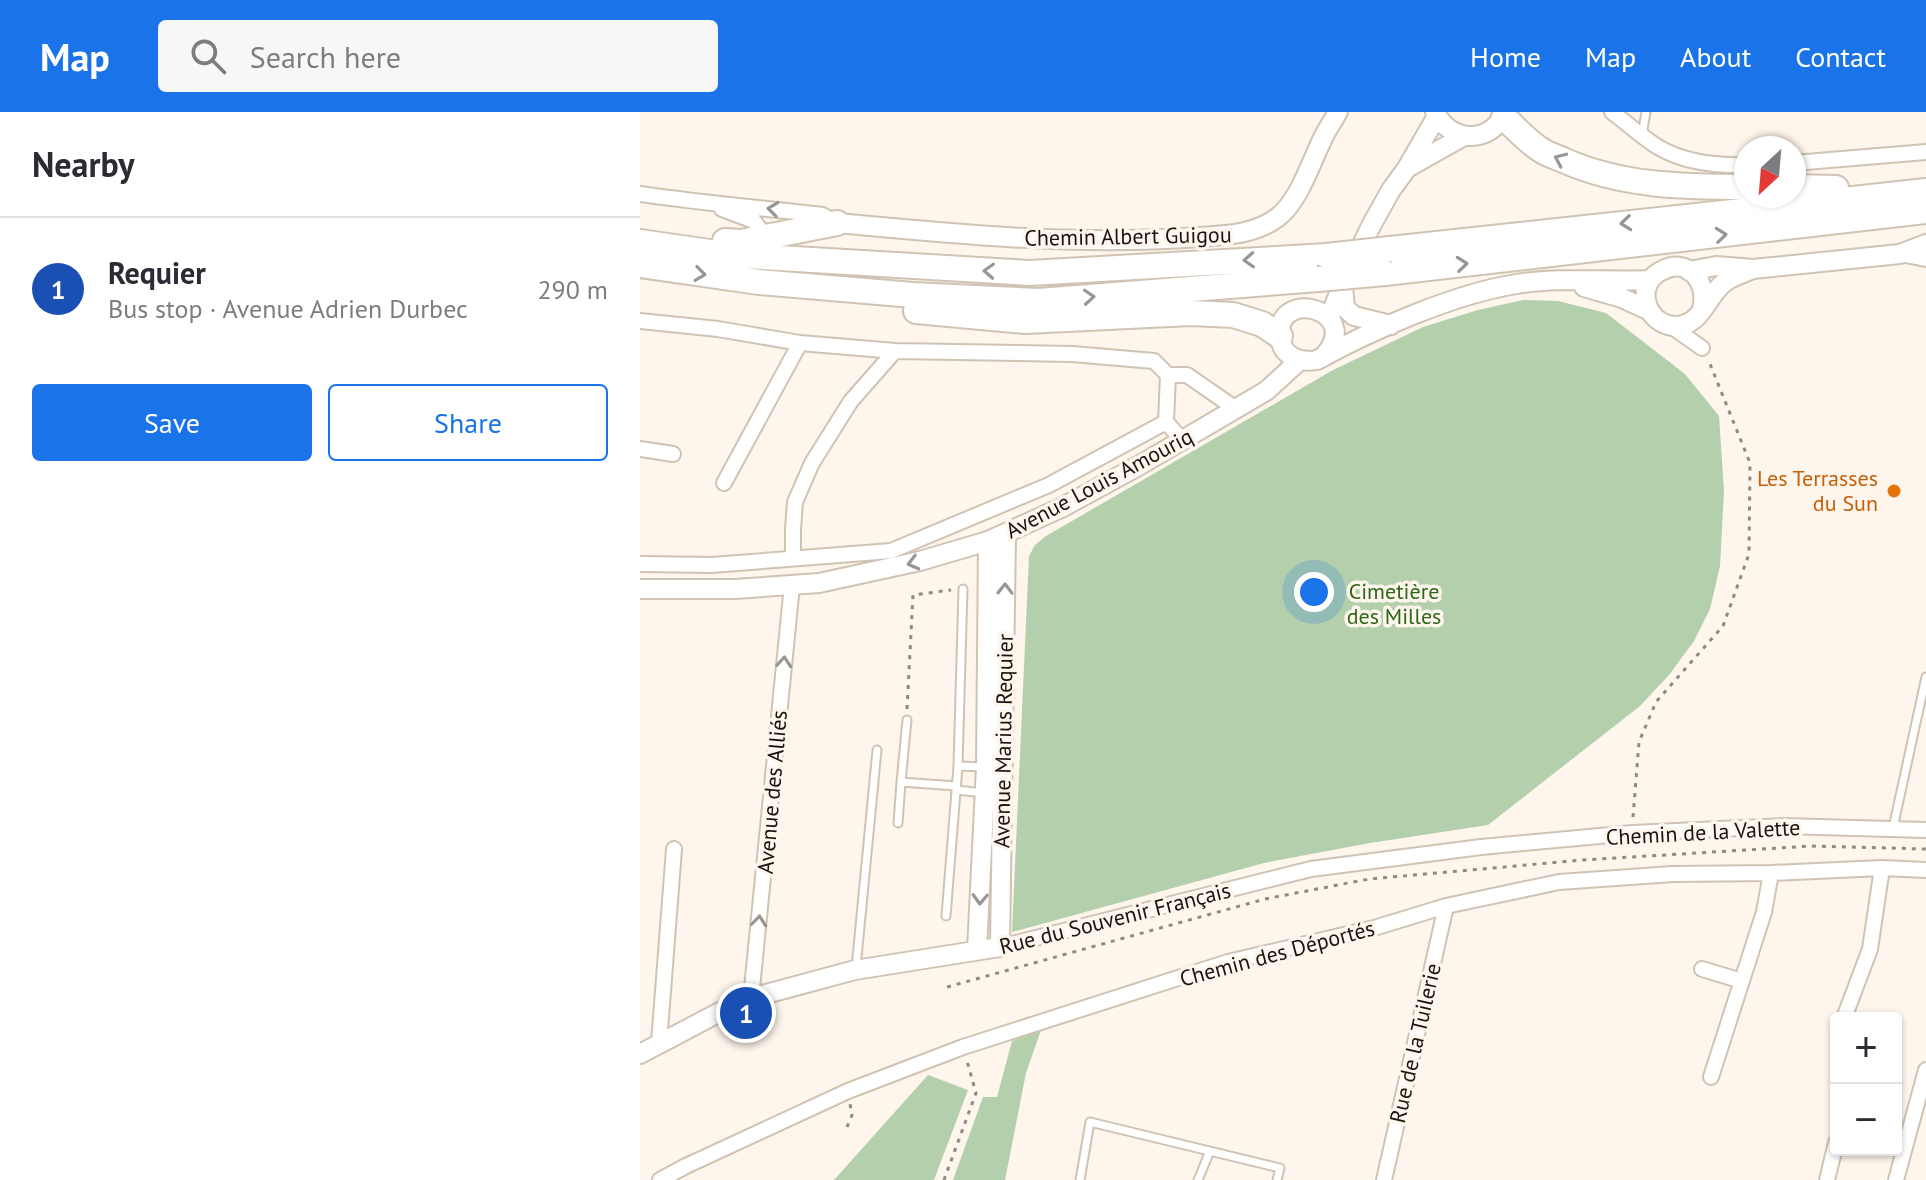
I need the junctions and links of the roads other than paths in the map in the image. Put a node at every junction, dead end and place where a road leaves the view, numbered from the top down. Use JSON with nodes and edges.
{"nodes":[{"id":1,"x":1338,"y":112,"type":"edge"},
{"id":2,"x":1612,"y":112,"type":"edge"},
{"id":3,"x":1646,"y":112,"type":"edge"},
{"id":4,"x":1436,"y":114,"type":"edge"},
{"id":5,"x":1504,"y":114,"type":"edge"},
{"id":6,"x":1642,"y":135,"type":"junction"},
{"id":7,"x":1464,"y":136,"type":"junction"},
{"id":8,"x":1926,"y":152,"type":"edge"},
{"id":9,"x":1806,"y":162,"type":"edge"},
{"id":10,"x":1734,"y":165,"type":"edge"},
{"id":11,"x":1407,"y":168,"type":"junction"},
{"id":12,"x":1734,"y":187,"type":"edge"},
{"id":13,"x":1806,"y":187,"type":"edge"},
{"id":14,"x":1926,"y":190,"type":"edge"},
{"id":15,"x":640,"y":194,"type":"edge"},
{"id":16,"x":706,"y":204,"type":"junction"},
{"id":17,"x":1926,"y":211,"type":"edge"},
{"id":18,"x":845,"y":224,"type":"junction"},
{"id":19,"x":640,"y":230,"type":"edge"},
{"id":20,"x":766,"y":237,"type":"junction"},
{"id":21,"x":640,"y":242,"type":"edge"},
{"id":22,"x":1926,"y":244,"type":"edge"},
{"id":23,"x":1900,"y":254,"type":"junction"},
{"id":24,"x":1926,"y":259,"type":"edge"},
{"id":25,"x":640,"y":265,"type":"edge"},
{"id":26,"x":1753,"y":269,"type":"junction"},
{"id":27,"x":1689,"y":271,"type":"junction"},
{"id":28,"x":1650,"y":280,"type":"junction"},
{"id":29,"x":1558,"y":281,"type":"junction"},
{"id":30,"x":759,"y":282,"type":"junction"},
{"id":31,"x":1343,"y":284,"type":"junction"},
{"id":32,"x":1648,"y":310,"type":"junction"},
{"id":33,"x":1327,"y":318,"type":"junction"},
{"id":34,"x":1687,"y":319,"type":"junction"},
{"id":35,"x":640,"y":321,"type":"edge"},
{"id":36,"x":1391,"y":325,"type":"junction"},
{"id":37,"x":1281,"y":340,"type":"junction"},
{"id":38,"x":800,"y":343,"type":"junction"},
{"id":39,"x":1702,"y":348,"type":"road end"},
{"id":40,"x":895,"y":351,"type":"junction"},
{"id":41,"x":1324,"y":356,"type":"junction"},
{"id":42,"x":1299,"y":361,"type":"junction"},
{"id":43,"x":1168,"y":375,"type":"junction"},
{"id":44,"x":1266,"y":391,"type":"junction"},
{"id":45,"x":1236,"y":409,"type":"junction"},
{"id":46,"x":1166,"y":422,"type":"junction"},
{"id":47,"x":1182,"y":440,"type":"junction"},
{"id":48,"x":640,"y":449,"type":"edge"},
{"id":49,"x":673,"y":454,"type":"dead end"},
{"id":50,"x":724,"y":483,"type":"dead end"},
{"id":51,"x":997,"y":537,"type":"junction"},
{"id":52,"x":793,"y":558,"type":"junction"},
{"id":53,"x":640,"y":564,"type":"edge"},
{"id":54,"x":792,"y":585,"type":"junction"},
{"id":55,"x":640,"y":589,"type":"edge"},
{"id":56,"x":963,"y":589,"type":"road end"},
{"id":57,"x":1926,"y":677,"type":"edge"},
{"id":58,"x":907,"y":720,"type":"road end"},
{"id":59,"x":877,"y":750,"type":"dead end"},
{"id":60,"x":958,"y":766,"type":"junction"},
{"id":61,"x":994,"y":767,"type":"junction"},
{"id":62,"x":901,"y":782,"type":"junction"},
{"id":63,"x":956,"y":788,"type":"junction"},
{"id":64,"x":994,"y":793,"type":"junction"},
{"id":65,"x":898,"y":823,"type":"dead end"},
{"id":66,"x":1893,"y":828,"type":"junction"},
{"id":67,"x":1926,"y":830,"type":"edge"},
{"id":68,"x":1481,"y":847,"type":"joint"},
{"id":69,"x":674,"y":849,"type":"dead end"},
{"id":70,"x":1882,"y":868,"type":"junction"},
{"id":71,"x":1926,"y":870,"type":"edge"},
{"id":72,"x":1771,"y":873,"type":"junction"},
{"id":73,"x":1446,"y":906,"type":"junction"},
{"id":74,"x":946,"y":916,"type":"dead end"},
{"id":75,"x":1000,"y":947,"type":"junction"},
{"id":76,"x":977,"y":950,"type":"junction"},
{"id":77,"x":1702,"y":969,"type":"dead end"},
{"id":78,"x":855,"y":970,"type":"junction"},
{"id":79,"x":1742,"y":981,"type":"junction"},
{"id":80,"x":751,"y":998,"type":"junction"},
{"id":81,"x":1846,"y":1012,"type":"edge"},
{"id":82,"x":646,"y":1048,"type":"edge"},
{"id":83,"x":1926,"y":1071,"type":"edge"},
{"id":84,"x":1711,"y":1077,"type":"dead end"},
{"id":85,"x":1210,"y":1151,"type":"junction"},
{"id":86,"x":1833,"y":1156,"type":"edge"},
{"id":87,"x":660,"y":1180,"type":"edge"},
{"id":88,"x":1080,"y":1180,"type":"edge"},
{"id":89,"x":1198,"y":1180,"type":"edge"},
{"id":90,"x":1277,"y":1180,"type":"edge"},
{"id":91,"x":1384,"y":1180,"type":"edge"},
{"id":92,"x":1827,"y":1180,"type":"edge"},
{"id":93,"x":1896,"y":1180,"type":"edge"}],
"edges":[{"from":1,"to":18,"type":"street","name":"Chemin Albert Guigou"},
{"from":2,"to":6,"type":"street"},
{"from":3,"to":6,"type":"lane"},
{"from":4,"to":7,"type":"street"},
{"from":4,"to":11,"type":"street"},
{"from":5,"to":7,"type":"street"},
{"from":12,"to":5,"type":"highway","one_way":true},
{"from":6,"to":10,"type":"street"},
{"from":7,"to":11,"type":"street"},
{"from":8,"to":9,"type":"street"},
{"from":11,"to":31,"type":"street"},
{"from":13,"to":14,"type":"highway"},
{"from":14,"to":21,"type":"highway","one_way":true,"bridge":true},
{"from":15,"to":16,"type":"street","name":"Chemin Albert Guigou"},
{"from":18,"to":16,"type":"street","name":"Chemin Albert Guigou","one_way":true},
{"from":16,"to":20,"type":"street","name":"Chemin Albert Guigou"},
{"from":30,"to":17,"type":"highway","one_way":true,"bridge":true},
{"from":18,"to":20,"type":"highway"},
{"from":19,"to":20,"type":"highway"},
{"from":22,"to":23,"type":"street"},
{"from":23,"to":24,"type":"street"},
{"from":23,"to":26,"type":"street"},
{"from":25,"to":30,"type":"highway","one_way":true},
{"from":26,"to":27,"type":"street"},
{"from":26,"to":34,"type":"street"},
{"from":27,"to":28,"type":"street"},
{"from":27,"to":34,"type":"street"},
{"from":28,"to":29,"type":"street"},
{"from":28,"to":32,"type":"street"},
{"from":29,"to":32,"type":"street"},
{"from":29,"to":36,"type":"street"},
{"from":30,"to":37,"type":"highway"},
{"from":31,"to":33,"type":"street"},
{"from":31,"to":36,"type":"street"},
{"from":32,"to":34,"type":"street"},
{"from":33,"to":36,"type":"street"},
{"from":33,"to":37,"type":"street"},
{"from":33,"to":41,"type":"street"},
{"from":34,"to":39,"type":"street"},
{"from":35,"to":38,"type":"street"},
{"from":36,"to":41,"type":"street"},
{"from":37,"to":42,"type":"street"},
{"from":37,"to":44,"type":"street"},
{"from":38,"to":40,"type":"street"},
{"from":38,"to":50,"type":"street"},
{"from":40,"to":43,"type":"street"},
{"from":40,"to":52,"type":"street"},
{"from":41,"to":42,"type":"street"},
{"from":42,"to":44,"type":"street","name":"Avenue Louis Amouriq"},
{"from":43,"to":45,"type":"street"},
{"from":43,"to":46,"type":"street"},
{"from":44,"to":45,"type":"street","name":"Avenue Louis Amouriq"},
{"from":45,"to":47,"type":"street","name":"Avenue Louis Amouriq"},
{"from":46,"to":47,"type":"street"},
{"from":46,"to":52,"type":"street"},
{"from":47,"to":51,"type":"street","name":"Avenue Louis Amouriq"},
{"from":48,"to":49,"type":"street"},
{"from":51,"to":54,"type":"street","name":"Avenue Louis Amouriq","one_way":true},
{"from":51,"to":61,"type":"street","name":"Avenue Marius Requier"},
{"from":52,"to":53,"type":"street"},
{"from":54,"to":55,"type":"street","name":"Avenue Louis Amouriq"},
{"from":80,"to":54,"type":"street","name":"Avenue des Alliés","one_way":true},
{"from":56,"to":60,"type":"lane"},
{"from":57,"to":66,"type":"lane"},
{"from":58,"to":62,"type":"lane"},
{"from":59,"to":78,"type":"lane"},
{"from":60,"to":61,"type":"lane"},
{"from":60,"to":63,"type":"lane"},
{"from":61,"to":64,"type":"street","name":"Avenue Marius Requier"},
{"from":62,"to":63,"type":"lane"},
{"from":62,"to":65,"type":"lane"},
{"from":63,"to":64,"type":"lane"},
{"from":63,"to":74,"type":"lane"},
{"from":64,"to":75,"type":"street","name":"Avenue Marius Requier"},
{"from":64,"to":76,"type":"street","name":"Avenue Marius Requier","one_way":true},
{"from":66,"to":67,"type":"street","name":"Chemin de la Valette"},
{"from":66,"to":68,"type":"street","name":"Chemin de la Valette"},
{"from":68,"to":75,"type":"street","name":"Rue du Souvenir Français"},
{"from":69,"to":82,"type":"street"},
{"from":70,"to":71,"type":"street","name":"Chemin des Déportés"},
{"from":70,"to":72,"type":"street","name":"Chemin des Déportés"},
{"from":70,"to":81,"type":"street"},
{"from":72,"to":73,"type":"street","name":"Chemin des Déportés"},
{"from":72,"to":79,"type":"street"},
{"from":73,"to":87,"type":"street","name":"Chemin des Déportés"},
{"from":73,"to":91,"type":"street","name":"Rue de la Tuilerie"},
{"from":75,"to":76,"type":"street","name":"Rue du Souvenir Français"},
{"from":76,"to":78,"type":"street","name":"Rue du Souvenir Français"},
{"from":77,"to":79,"type":"street"},
{"from":78,"to":80,"type":"street","name":"Rue du Souvenir Français"},
{"from":79,"to":84,"type":"street"},
{"from":80,"to":82,"type":"street","name":"Rue du Souvenir Français"},
{"from":83,"to":93,"type":"street"},
{"from":85,"to":88,"type":"lane"},
{"from":85,"to":89,"type":"lane"},
{"from":85,"to":90,"type":"lane"},
{"from":86,"to":92,"type":"street"}]}
